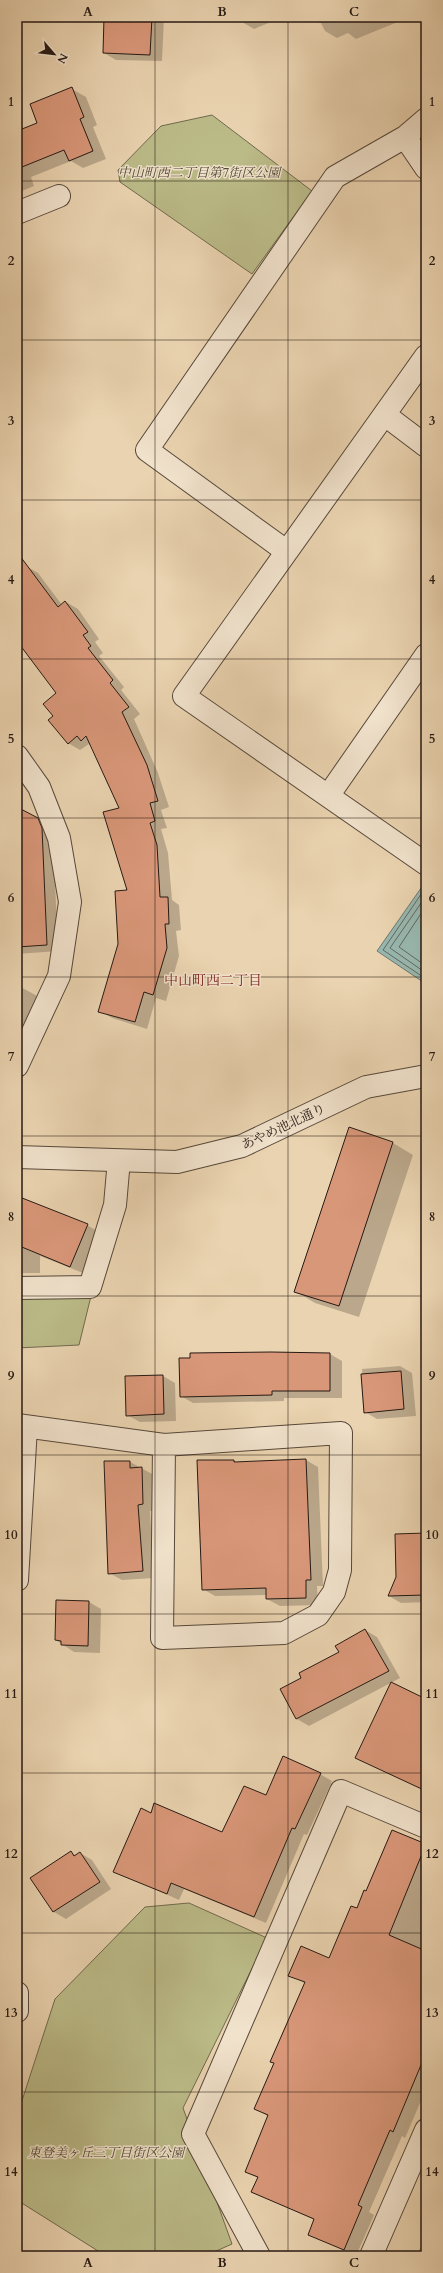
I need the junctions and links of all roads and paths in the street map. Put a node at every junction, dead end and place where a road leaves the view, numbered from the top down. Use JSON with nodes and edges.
{"nodes":[{"id":1,"x":426,"y":119,"type":"edge"},
{"id":2,"x":405,"y":137,"type":"junction"},
{"id":3,"x":426,"y":168,"type":"edge"},
{"id":4,"x":59,"y":196,"type":"dead end"},
{"id":5,"x":17,"y":213,"type":"edge"},
{"id":6,"x":426,"y":356,"type":"edge"},
{"id":7,"x":384,"y":415,"type":"junction"},
{"id":8,"x":426,"y":446,"type":"edge"},
{"id":9,"x":286,"y":550,"type":"junction"},
{"id":10,"x":426,"y":655,"type":"edge"},
{"id":11,"x":17,"y":756,"type":"edge"},
{"id":12,"x":328,"y":796,"type":"junction"},
{"id":13,"x":426,"y":864,"type":"edge"},
{"id":14,"x":17,"y":1066,"type":"edge"},
{"id":15,"x":426,"y":1076,"type":"edge"},
{"id":16,"x":17,"y":1157,"type":"edge"},
{"id":17,"x":118,"y":1171,"type":"dead end"},
{"id":18,"x":17,"y":1288,"type":"edge"},
{"id":19,"x":21,"y":1426,"type":"edge"},
{"id":20,"x":164,"y":1445,"type":"junction"},
{"id":21,"x":17,"y":1580,"type":"edge"},
{"id":22,"x":426,"y":1827,"type":"edge"},
{"id":23,"x":17,"y":1993,"type":"edge"},
{"id":24,"x":17,"y":2011,"type":"edge"},
{"id":25,"x":426,"y":2130,"type":"edge"},
{"id":26,"x":259,"y":2256,"type":"edge"},
{"id":27,"x":371,"y":2256,"type":"edge"}],
"edges":[{"from":1,"to":2,"type":"street"},
{"from":2,"to":3,"type":"street"},
{"from":2,"to":9,"type":"street"},
{"from":4,"to":5,"type":"street"},
{"from":6,"to":7,"type":"street"},
{"from":7,"to":8,"type":"street"},
{"from":7,"to":9,"type":"street"},
{"from":9,"to":12,"type":"street"},
{"from":10,"to":12,"type":"street"},
{"from":11,"to":14,"type":"street"},
{"from":12,"to":13,"type":"street"},
{"from":15,"to":16,"type":"street","name":"あやめ池北通り"},
{"from":17,"to":18,"type":"street"},
{"from":19,"to":20,"type":"street"},
{"from":19,"to":21,"type":"street"},
{"from":20,"to":20,"type":"street"},
{"from":22,"to":26,"type":"street"},
{"from":23,"to":24,"type":"street"},
{"from":25,"to":27,"type":"street"}]}
